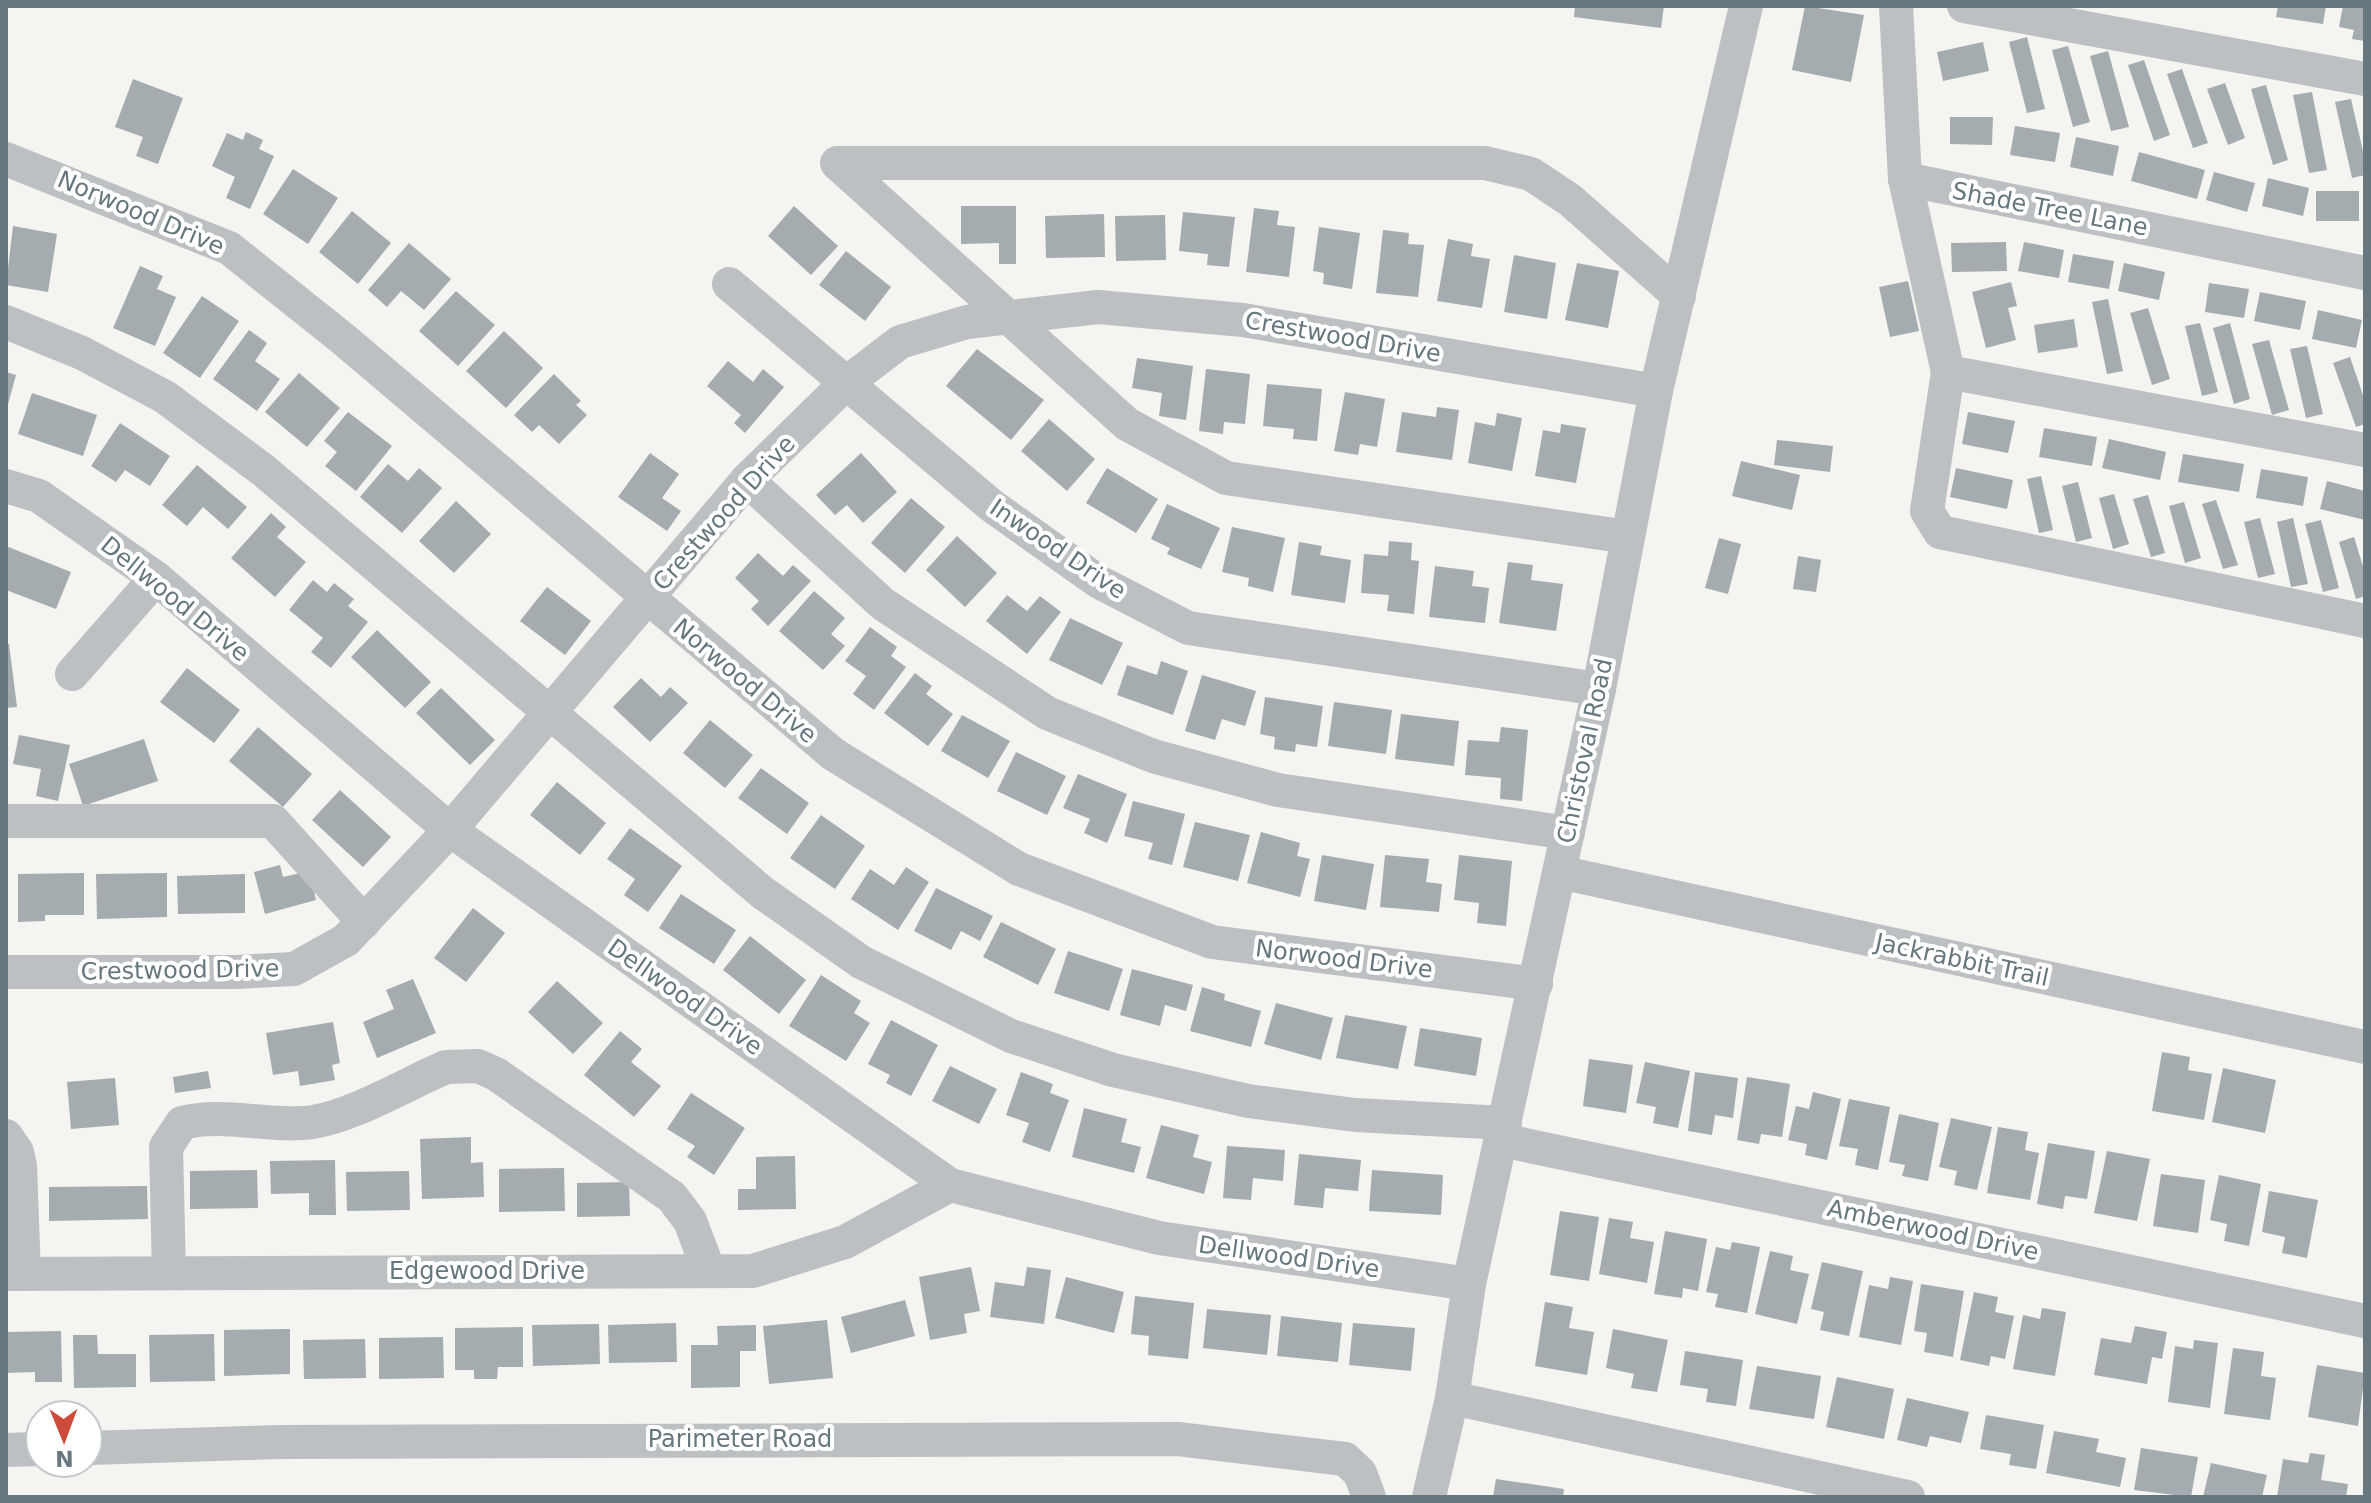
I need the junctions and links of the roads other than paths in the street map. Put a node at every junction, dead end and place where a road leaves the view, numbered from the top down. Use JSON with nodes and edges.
{"nodes":[{"id":1,"x":1746,"y":6,"type":"edge"},
{"id":2,"x":1896,"y":6,"type":"edge"},
{"id":3,"x":1964,"y":6,"type":"edge"},
{"id":4,"x":2365,"y":79,"type":"edge"},
{"id":5,"x":6,"y":159,"type":"edge"},
{"id":6,"x":1905,"y":179,"type":"junction"},
{"id":7,"x":2365,"y":273,"type":"edge"},
{"id":8,"x":729,"y":284,"type":"dead end"},
{"id":9,"x":1679,"y":296,"type":"junction"},
{"id":10,"x":1008,"y":317,"type":"junction"},
{"id":11,"x":6,"y":322,"type":"edge"},
{"id":12,"x":1948,"y":372,"type":"junction"},
{"id":13,"x":845,"y":384,"type":"junction"},
{"id":14,"x":1656,"y":391,"type":"junction"},
{"id":15,"x":2365,"y":450,"type":"edge"},
{"id":16,"x":747,"y":480,"type":"junction"},
{"id":17,"x":6,"y":486,"type":"edge"},
{"id":18,"x":1628,"y":537,"type":"junction"},
{"id":19,"x":156,"y":578,"type":"junction"},
{"id":20,"x":647,"y":600,"type":"junction"},
{"id":21,"x":2365,"y":621,"type":"edge"},
{"id":22,"x":72,"y":674,"type":"dead end"},
{"id":23,"x":1599,"y":689,"type":"junction"},
{"id":24,"x":551,"y":713,"type":"junction"},
{"id":25,"x":6,"y":821,"type":"edge"},
{"id":26,"x":450,"y":830,"type":"junction"},
{"id":27,"x":1568,"y":833,"type":"junction"},
{"id":28,"x":1559,"y":872,"type":"junction"},
{"id":29,"x":364,"y":922,"type":"junction"},
{"id":30,"x":6,"y":972,"type":"edge"},
{"id":31,"x":1536,"y":984,"type":"junction"},
{"id":32,"x":2365,"y":1047,"type":"edge"},
{"id":33,"x":1503,"y":1131,"type":"junction"},
{"id":34,"x":6,"y":1136,"type":"edge"},
{"id":35,"x":950,"y":1185,"type":"junction"},
{"id":36,"x":709,"y":1271,"type":"junction"},
{"id":37,"x":169,"y":1273,"type":"junction"},
{"id":38,"x":15,"y":1274,"type":"edge"},
{"id":39,"x":1469,"y":1284,"type":"junction"},
{"id":40,"x":2365,"y":1321,"type":"edge"},
{"id":41,"x":1452,"y":1398,"type":"junction"},
{"id":42,"x":104,"y":1448,"type":"edge"},
{"id":43,"x":1369,"y":1497,"type":"edge"},
{"id":44,"x":1429,"y":1497,"type":"edge"},
{"id":45,"x":1908,"y":1497,"type":"edge"}],
"edges":[{"from":1,"to":9,"type":"street","name":"Christoval Road"},
{"from":2,"to":6,"type":"street"},
{"from":3,"to":4,"type":"street"},
{"from":5,"to":20,"type":"street","name":"Norwood Drive"},
{"from":6,"to":7,"type":"street","name":"Shade Tree Lane"},
{"from":6,"to":12,"type":"street"},
{"from":8,"to":13,"type":"street","name":"Inwood Drive"},
{"from":9,"to":10,"type":"street"},
{"from":9,"to":14,"type":"street","name":"Christoval Road"},
{"from":10,"to":13,"type":"street","name":"Crestwood Drive"},
{"from":10,"to":14,"type":"street","name":"Crestwood Drive"},
{"from":10,"to":18,"type":"street"},
{"from":11,"to":24,"type":"street","name":"Amberwood Drive"},
{"from":12,"to":15,"type":"street"},
{"from":12,"to":21,"type":"street"},
{"from":13,"to":16,"type":"street","name":"Crestwood Drive"},
{"from":13,"to":23,"type":"street","name":"Inwood Drive"},
{"from":14,"to":18,"type":"street","name":"Christoval Road"},
{"from":16,"to":20,"type":"street","name":"Crestwood Drive"},
{"from":16,"to":27,"type":"street"},
{"from":17,"to":19,"type":"street","name":"Dellwood Drive"},
{"from":18,"to":23,"type":"street","name":"Christoval Road"},
{"from":19,"to":22,"type":"street"},
{"from":19,"to":26,"type":"street","name":"Dellwood Drive"},
{"from":20,"to":24,"type":"street","name":"Crestwood Drive"},
{"from":20,"to":31,"type":"street","name":"Norwood Drive"},
{"from":23,"to":27,"type":"street","name":"Christoval Road"},
{"from":24,"to":26,"type":"street","name":"Crestwood Drive"},
{"from":24,"to":33,"type":"street","name":"Amberwood Drive"},
{"from":25,"to":29,"type":"street"},
{"from":26,"to":29,"type":"street","name":"Crestwood Drive"},
{"from":26,"to":35,"type":"street","name":"Dellwood Drive"},
{"from":27,"to":28,"type":"street","name":"Christoval Road"},
{"from":28,"to":31,"type":"street","name":"Christoval Road"},
{"from":28,"to":32,"type":"street","name":"Jackrabbit Trail"},
{"from":29,"to":30,"type":"street","name":"Crestwood Drive"},
{"from":31,"to":33,"type":"street","name":"Christoval Road"},
{"from":33,"to":39,"type":"street","name":"Christoval Road"},
{"from":33,"to":40,"type":"street","name":"Amberwood Drive"},
{"from":34,"to":38,"type":"street"},
{"from":35,"to":36,"type":"street","name":"Edgewood Drive"},
{"from":35,"to":39,"type":"street","name":"Dellwood Drive"},
{"from":36,"to":37,"type":"street","name":"Edgewood Drive"},
{"from":36,"to":37,"type":"street"},
{"from":37,"to":38,"type":"street","name":"Edgewood Drive"},
{"from":39,"to":41,"type":"street","name":"Christoval Road"},
{"from":41,"to":44,"type":"street","name":"Christoval Road"},
{"from":41,"to":45,"type":"street"},
{"from":42,"to":43,"type":"street","name":"Parimeter Road"}]}
